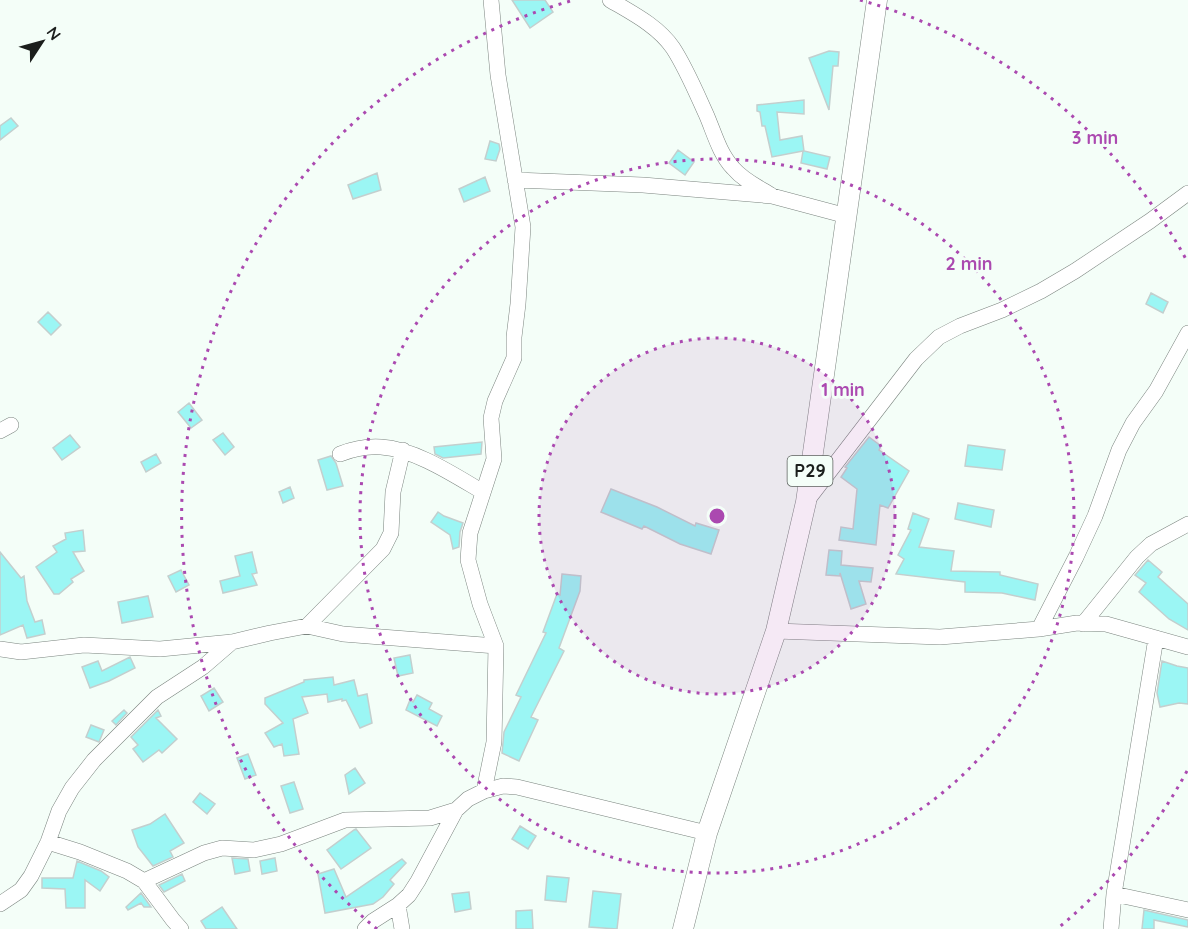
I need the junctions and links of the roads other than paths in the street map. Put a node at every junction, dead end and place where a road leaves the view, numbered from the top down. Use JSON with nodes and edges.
{"nodes":[{"id":1,"x":491,"y":0,"type":"edge"},
{"id":2,"x":610,"y":0,"type":"edge"},
{"id":3,"x":877,"y":0,"type":"edge"},
{"id":4,"x":515,"y":180,"type":"junction"},
{"id":5,"x":1188,"y":193,"type":"edge"},
{"id":6,"x":772,"y":196,"type":"junction"},
{"id":7,"x":847,"y":216,"type":"junction"},
{"id":8,"x":1188,"y":333,"type":"edge"},
{"id":9,"x":403,"y":450,"type":"junction"},
{"id":10,"x":340,"y":454,"type":"dead end"},
{"id":11,"x":483,"y":492,"type":"junction"},
{"id":12,"x":806,"y":502,"type":"junction"},
{"id":13,"x":1188,"y":524,"type":"edge"},
{"id":14,"x":1083,"y":624,"type":"junction"},
{"id":15,"x":307,"y":626,"type":"junction"},
{"id":16,"x":1039,"y":629,"type":"junction"},
{"id":17,"x":776,"y":632,"type":"junction"},
{"id":18,"x":1156,"y":638,"type":"junction"},
{"id":19,"x":232,"y":642,"type":"junction"},
{"id":20,"x":496,"y":646,"type":"junction"},
{"id":21,"x":1188,"y":647,"type":"edge"},
{"id":22,"x":0,"y":650,"type":"edge"},
{"id":23,"x":484,"y":791,"type":"junction"},
{"id":24,"x":456,"y":810,"type":"junction"},
{"id":25,"x":707,"y":832,"type":"junction"},
{"id":26,"x":48,"y":842,"type":"junction"},
{"id":27,"x":144,"y":881,"type":"junction"},
{"id":28,"x":1114,"y":894,"type":"junction"},
{"id":29,"x":0,"y":904,"type":"edge"},
{"id":30,"x":398,"y":905,"type":"junction"},
{"id":31,"x":1188,"y":910,"type":"edge"},
{"id":32,"x":181,"y":929,"type":"edge"},
{"id":33,"x":365,"y":929,"type":"edge"},
{"id":34,"x":402,"y":929,"type":"edge"},
{"id":35,"x":683,"y":929,"type":"edge"},
{"id":36,"x":1111,"y":929,"type":"edge"}],
"edges":[{"from":1,"to":4,"type":"street"},
{"from":2,"to":6,"type":"street"},
{"from":3,"to":7,"type":"main road","number":"P29"},
{"from":4,"to":6,"type":"street"},
{"from":4,"to":11,"type":"street"},
{"from":5,"to":12,"type":"street"},
{"from":6,"to":7,"type":"street"},
{"from":7,"to":12,"type":"main road","number":"P29"},
{"from":8,"to":16,"type":"street"},
{"from":9,"to":10,"type":"street"},
{"from":9,"to":11,"type":"street"},
{"from":9,"to":15,"type":"street"},
{"from":11,"to":20,"type":"street"},
{"from":12,"to":17,"type":"main road","number":"P29"},
{"from":13,"to":14,"type":"street"},
{"from":14,"to":16,"type":"street"},
{"from":14,"to":18,"type":"street"},
{"from":15,"to":19,"type":"street"},
{"from":15,"to":20,"type":"street"},
{"from":16,"to":17,"type":"street"},
{"from":17,"to":25,"type":"main road","number":"P29"},
{"from":18,"to":21,"type":"street"},
{"from":18,"to":28,"type":"street"},
{"from":19,"to":22,"type":"street"},
{"from":19,"to":26,"type":"street"},
{"from":20,"to":23,"type":"street"},
{"from":23,"to":24,"type":"street"},
{"from":23,"to":25,"type":"street"},
{"from":24,"to":27,"type":"street"},
{"from":24,"to":30,"type":"street"},
{"from":25,"to":35,"type":"main road","number":"P29"},
{"from":26,"to":27,"type":"street"},
{"from":26,"to":29,"type":"street"},
{"from":27,"to":32,"type":"street"},
{"from":28,"to":31,"type":"street"},
{"from":28,"to":36,"type":"street"},
{"from":30,"to":33,"type":"street"},
{"from":30,"to":34,"type":"street"}]}
